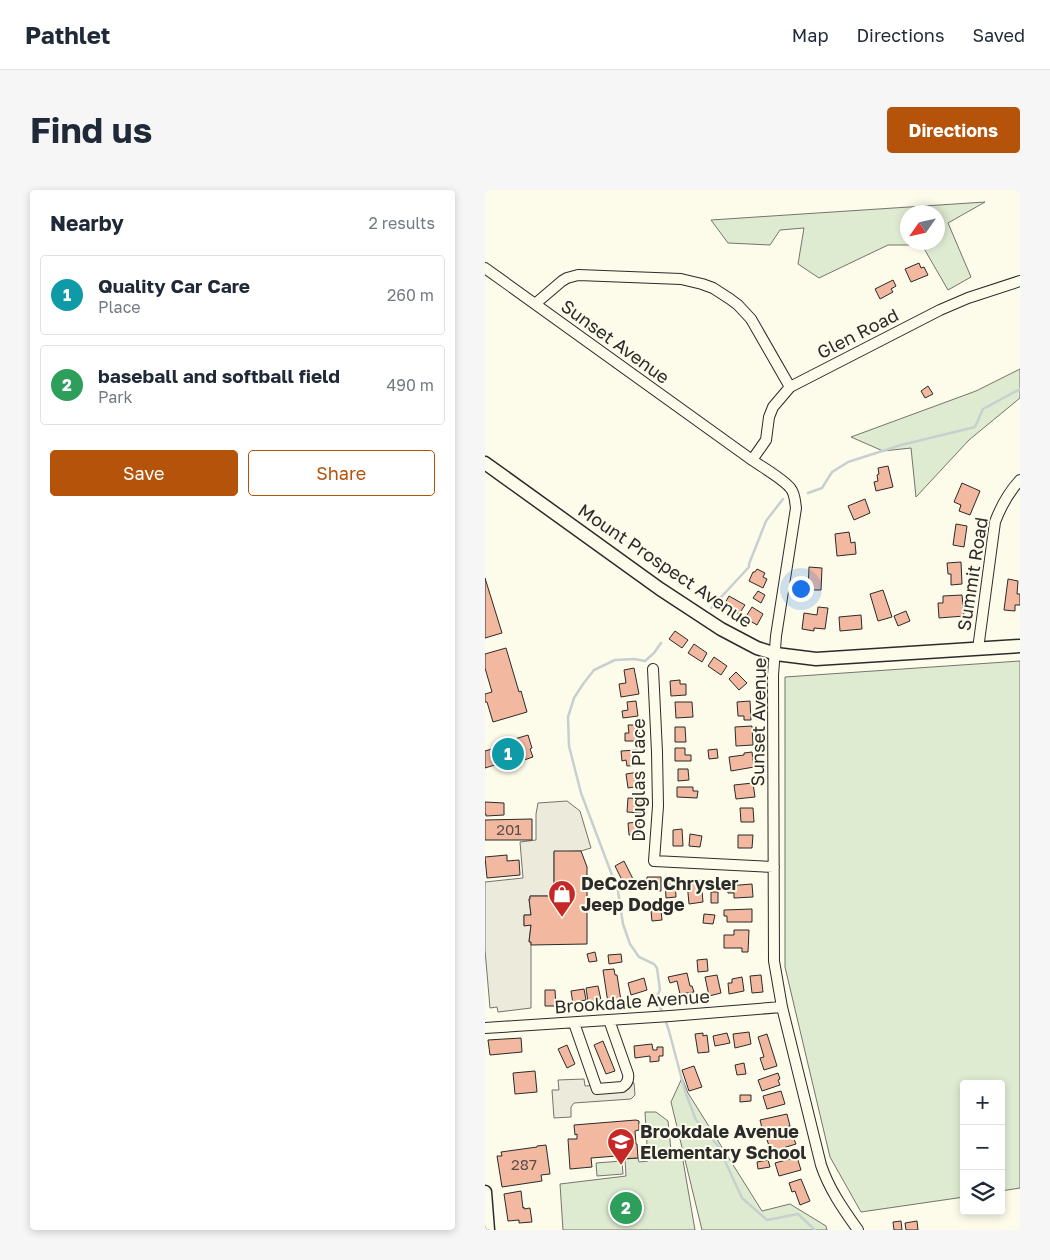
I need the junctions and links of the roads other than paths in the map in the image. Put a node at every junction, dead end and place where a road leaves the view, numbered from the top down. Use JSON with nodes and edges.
{"nodes":[{"id":1,"x":485,"y":268,"type":"edge"},
{"id":2,"x":1020,"y":281,"type":"edge"},
{"id":3,"x":535,"y":304,"type":"junction"},
{"id":4,"x":790,"y":386,"type":"junction"},
{"id":5,"x":752,"y":460,"type":"junction"},
{"id":6,"x":485,"y":463,"type":"edge"},
{"id":7,"x":1020,"y":480,"type":"edge"},
{"id":8,"x":1020,"y":646,"type":"edge"},
{"id":9,"x":978,"y":648,"type":"junction"},
{"id":10,"x":776,"y":654,"type":"junction"},
{"id":11,"x":653,"y":669,"type":"dead end"},
{"id":12,"x":774,"y":867,"type":"junction"},
{"id":13,"x":782,"y":1007,"type":"junction"},
{"id":14,"x":609,"y":1020,"type":"junction"},
{"id":15,"x":574,"y":1023,"type":"junction"},
{"id":16,"x":485,"y":1028,"type":"edge"},
{"id":17,"x":485,"y":1192,"type":"edge"},
{"id":18,"x":486,"y":1215,"type":"edge"},
{"id":19,"x":488,"y":1230,"type":"edge"},
{"id":20,"x":858,"y":1230,"type":"edge"}],
"edges":[{"from":1,"to":3,"type":"street","name":"Sunset Avenue"},
{"from":2,"to":4,"type":"street","name":"Glen Road"},
{"from":3,"to":4,"type":"street"},
{"from":3,"to":5,"type":"street","name":"Sunset Avenue"},
{"from":4,"to":5,"type":"street","name":"Glen Road"},
{"from":5,"to":10,"type":"street","name":"Sunset Avenue"},
{"from":6,"to":10,"type":"main road","name":"Mount Prospect Avenue"},
{"from":7,"to":9,"type":"street","name":"Summit Road"},
{"from":8,"to":9,"type":"main road","name":"Mount Prospect Avenue"},
{"from":9,"to":10,"type":"main road","name":"Mount Prospect Avenue"},
{"from":10,"to":12,"type":"street","name":"Sunset Avenue"},
{"from":11,"to":12,"type":"street","name":"Douglas Place"},
{"from":12,"to":13,"type":"street","name":"Sunset Avenue"},
{"from":13,"to":14,"type":"street","name":"Brookdale Avenue"},
{"from":13,"to":20,"type":"street","name":"Sunset Avenue"},
{"from":14,"to":15,"type":"street","name":"Brookdale Avenue"},
{"from":14,"to":15,"type":"street"},
{"from":15,"to":16,"type":"street","name":"Brookdale Avenue"},
{"from":17,"to":18,"type":"main road"},
{"from":18,"to":19,"type":"main road"}]}
